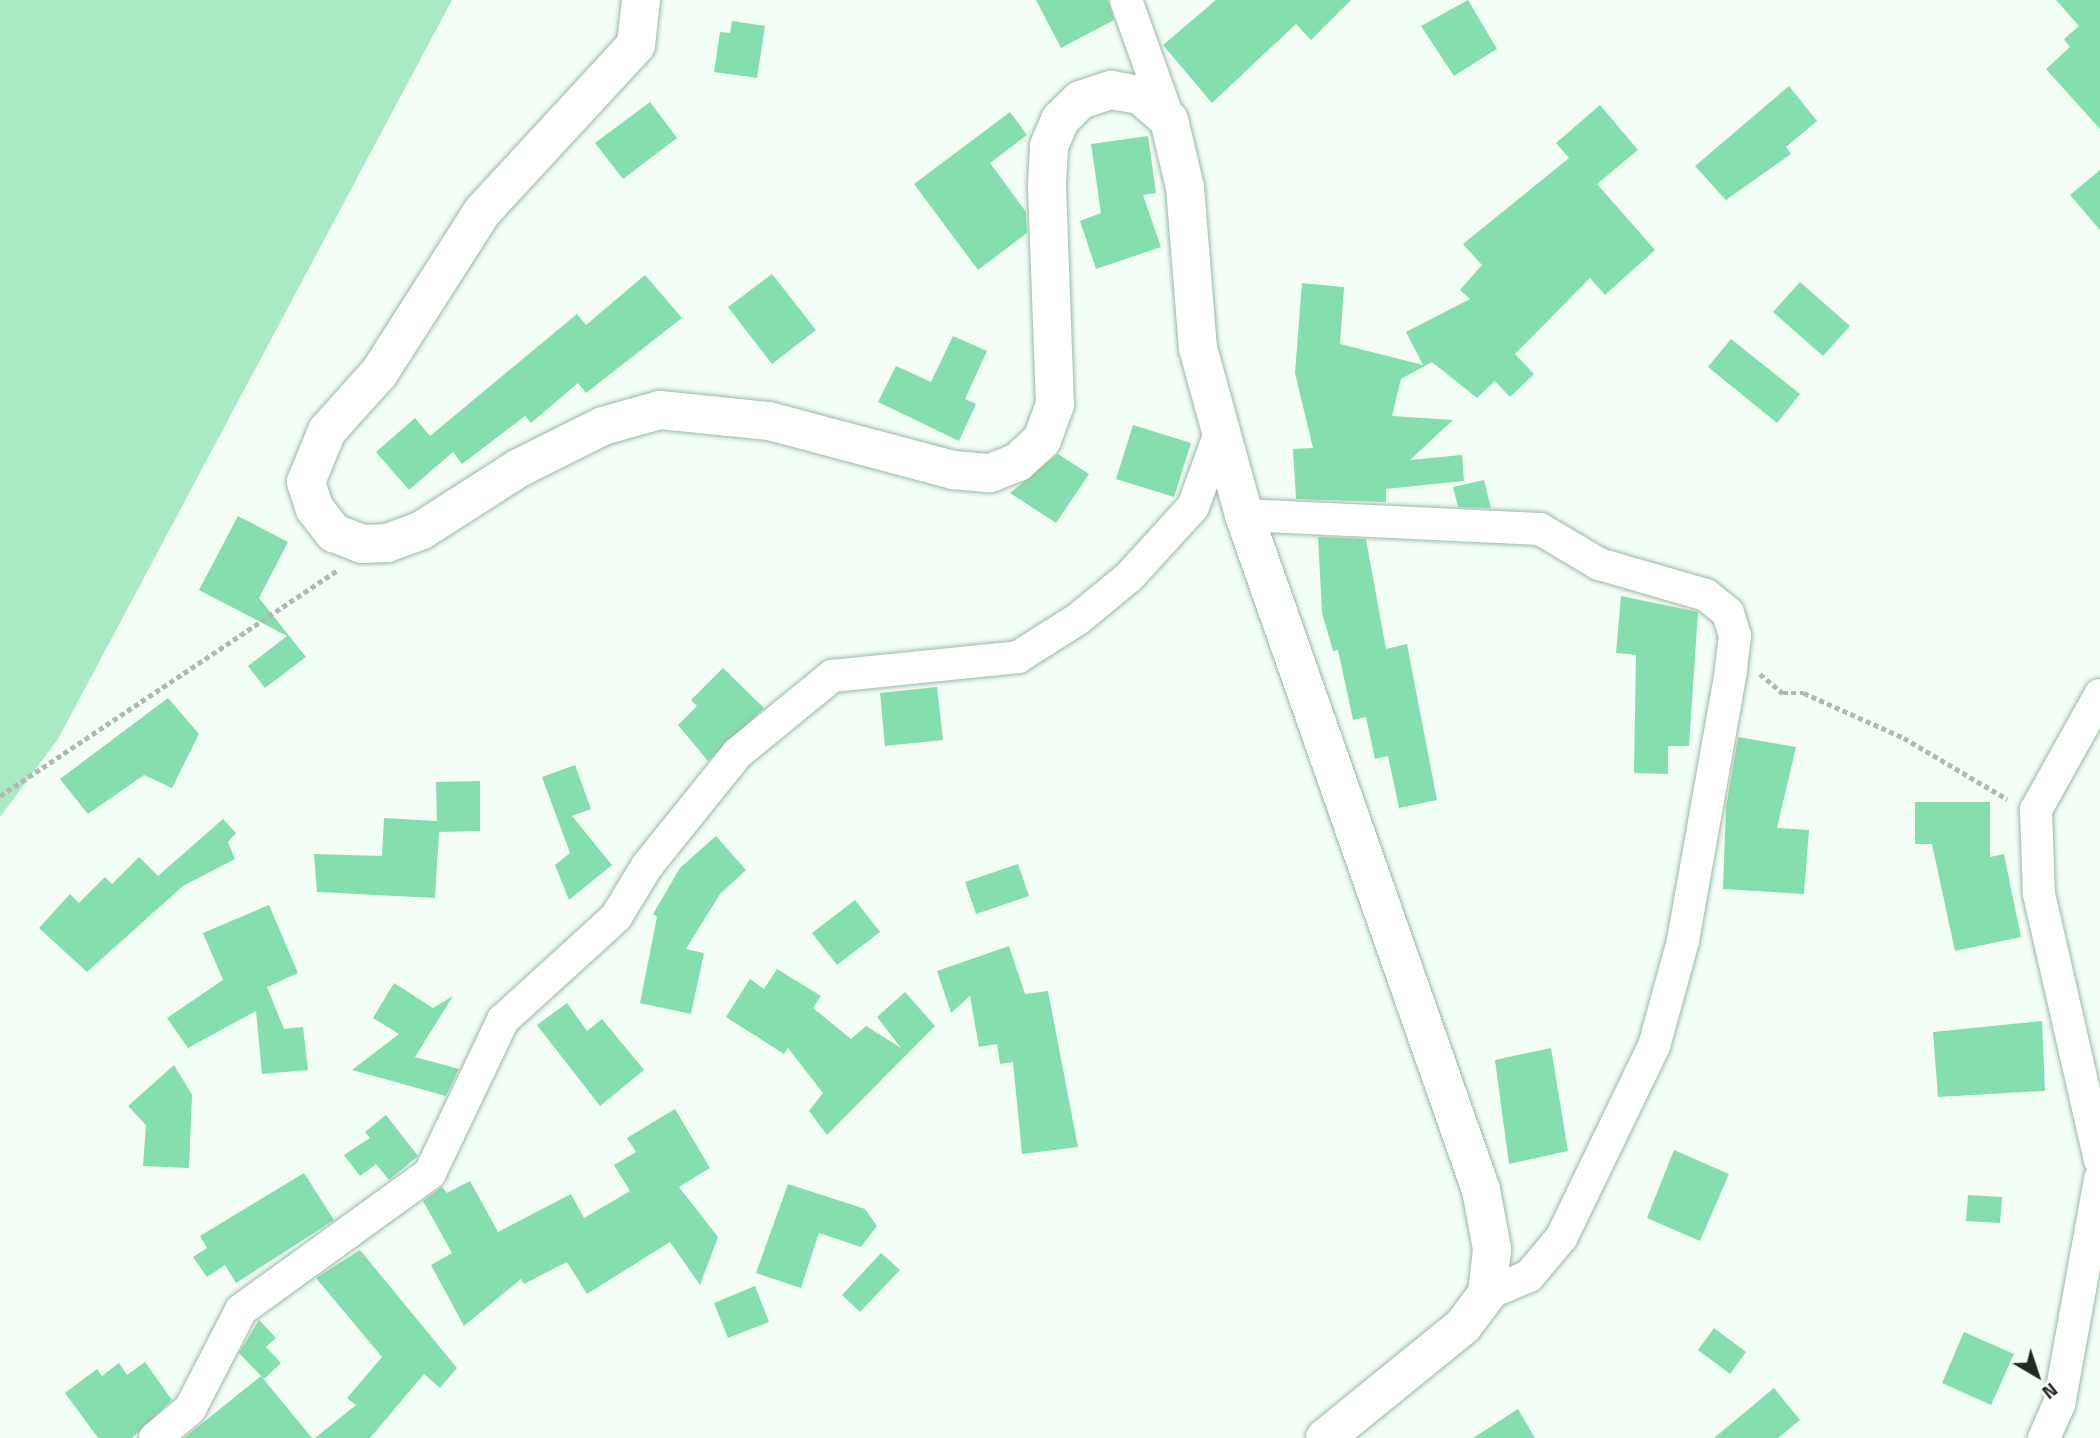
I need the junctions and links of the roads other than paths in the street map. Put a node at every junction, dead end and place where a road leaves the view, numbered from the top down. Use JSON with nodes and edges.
{"nodes":[{"id":1,"x":641,"y":0,"type":"edge"},
{"id":2,"x":1126,"y":0,"type":"edge"},
{"id":3,"x":1169,"y":120,"type":"junction"},
{"id":4,"x":1221,"y":430,"type":"junction"},
{"id":5,"x":1244,"y":516,"type":"junction"},
{"id":6,"x":2100,"y":695,"type":"edge"},
{"id":7,"x":2100,"y":1160,"type":"edge"},
{"id":8,"x":2099,"y":1192,"type":"edge"},
{"id":9,"x":1487,"y":1294,"type":"junction"},
{"id":10,"x":155,"y":1438,"type":"edge"},
{"id":11,"x":1325,"y":1438,"type":"edge"},
{"id":12,"x":2044,"y":1438,"type":"edge"}],
"edges":[{"from":1,"to":3,"type":"main road"},
{"from":2,"to":3,"type":"street"},
{"from":3,"to":4,"type":"main road"},
{"from":4,"to":5,"type":"main road"},
{"from":4,"to":10,"type":"street"},
{"from":5,"to":9,"type":"main road"},
{"from":5,"to":9,"type":"street"},
{"from":6,"to":7,"type":"street"},
{"from":8,"to":12,"type":"street"},
{"from":9,"to":11,"type":"main road"}]}
